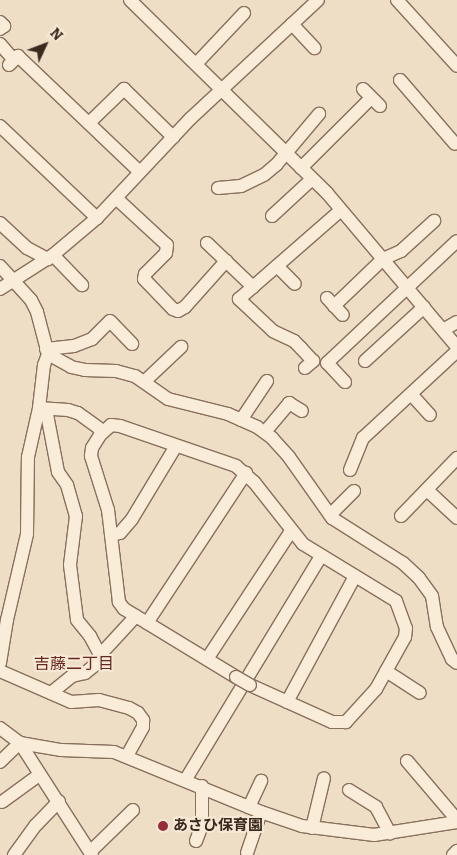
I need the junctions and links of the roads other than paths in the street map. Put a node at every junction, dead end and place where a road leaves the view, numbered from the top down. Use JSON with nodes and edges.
{"nodes":[{"id":1,"x":318,"y":0,"type":"edge"},
{"id":2,"x":134,"y":1,"type":"edge"},
{"id":3,"x":399,"y":1,"type":"edge"},
{"id":4,"x":244,"y":13,"type":"dead end"},
{"id":5,"x":0,"y":22,"type":"edge"},
{"id":6,"x":292,"y":24,"type":"junction"},
{"id":7,"x":0,"y":30,"type":"edge"},
{"id":8,"x":0,"y":44,"type":"edge"},
{"id":9,"x":314,"y":48,"type":"dead end"},
{"id":10,"x":196,"y":64,"type":"junction"},
{"id":11,"x":457,"y":66,"type":"edge"},
{"id":12,"x":400,"y":80,"type":"dead end"},
{"id":13,"x":222,"y":89,"type":"junction"},
{"id":14,"x":371,"y":98,"type":"dead end"},
{"id":15,"x":319,"y":114,"type":"dead end"},
{"id":16,"x":89,"y":123,"type":"junction"},
{"id":17,"x":0,"y":126,"type":"edge"},
{"id":18,"x":173,"y":137,"type":"junction"},
{"id":19,"x":456,"y":144,"type":"edge"},
{"id":20,"x":286,"y":153,"type":"junction"},
{"id":21,"x":446,"y":153,"type":"dead end"},
{"id":22,"x":301,"y":168,"type":"junction"},
{"id":23,"x":140,"y":172,"type":"junction"},
{"id":24,"x":312,"y":179,"type":"junction"},
{"id":25,"x":218,"y":188,"type":"dead end"},
{"id":26,"x":116,"y":198,"type":"junction"},
{"id":27,"x":341,"y":210,"type":"junction"},
{"id":28,"x":272,"y":216,"type":"dead end"},
{"id":29,"x":97,"y":218,"type":"junction"},
{"id":30,"x":434,"y":222,"type":"dead end"},
{"id":31,"x":0,"y":223,"type":"edge"},
{"id":32,"x":457,"y":241,"type":"edge"},
{"id":33,"x":207,"y":243,"type":"dead end"},
{"id":34,"x":51,"y":257,"type":"junction"},
{"id":35,"x":383,"y":259,"type":"junction"},
{"id":36,"x":226,"y":261,"type":"junction"},
{"id":37,"x":0,"y":266,"type":"edge"},
{"id":38,"x":277,"y":266,"type":"junction"},
{"id":39,"x":14,"y":280,"type":"junction"},
{"id":40,"x":295,"y":284,"type":"dead end"},
{"id":41,"x":82,"y":285,"type":"dead end"},
{"id":42,"x":253,"y":287,"type":"junction"},
{"id":43,"x":407,"y":288,"type":"junction"},
{"id":44,"x":0,"y":289,"type":"edge"},
{"id":45,"x":335,"y":307,"type":"dead end"},
{"id":46,"x":424,"y":307,"type":"junction"},
{"id":47,"x":457,"y":322,"type":"edge"},
{"id":48,"x":443,"y":330,"type":"junction"},
{"id":49,"x":132,"y":344,"type":"dead end"},
{"id":50,"x":181,"y":347,"type":"dead end"},
{"id":51,"x":457,"y":347,"type":"edge"},
{"id":52,"x":47,"y":351,"type":"junction"},
{"id":53,"x":457,"y":351,"type":"edge"},
{"id":54,"x":365,"y":361,"type":"dead end"},
{"id":55,"x":305,"y":368,"type":"dead end"},
{"id":56,"x":336,"y":378,"type":"dead end"},
{"id":57,"x":145,"y":381,"type":"junction"},
{"id":58,"x":266,"y":381,"type":"dead end"},
{"id":59,"x":411,"y":394,"type":"junction"},
{"id":60,"x":42,"y":408,"type":"junction"},
{"id":61,"x":302,"y":411,"type":"dead end"},
{"id":62,"x":430,"y":415,"type":"dead end"},
{"id":63,"x":242,"y":420,"type":"junction"},
{"id":64,"x":103,"y":431,"type":"junction"},
{"id":65,"x":265,"y":432,"type":"junction"},
{"id":66,"x":176,"y":446,"type":"junction"},
{"id":67,"x":457,"y":458,"type":"edge"},
{"id":68,"x":350,"y":470,"type":"dead end"},
{"id":69,"x":246,"y":473,"type":"junction"},
{"id":70,"x":427,"y":490,"type":"junction"},
{"id":71,"x":354,"y":491,"type":"dead end"},
{"id":72,"x":330,"y":515,"type":"junction"},
{"id":73,"x":401,"y":516,"type":"dead end"},
{"id":74,"x":457,"y":518,"type":"edge"},
{"id":75,"x":291,"y":531,"type":"junction"},
{"id":76,"x":111,"y":535,"type":"junction"},
{"id":77,"x":320,"y":556,"type":"junction"},
{"id":78,"x":355,"y":576,"type":"junction"},
{"id":79,"x":142,"y":620,"type":"junction"},
{"id":80,"x":100,"y":655,"type":"junction"},
{"id":81,"x":207,"y":659,"type":"junction"},
{"id":82,"x":0,"y":663,"type":"edge"},
{"id":83,"x":457,"y":663,"type":"edge"},
{"id":84,"x":0,"y":670,"type":"edge"},
{"id":85,"x":386,"y":671,"type":"junction"},
{"id":86,"x":51,"y":693,"type":"junction"},
{"id":87,"x":420,"y":693,"type":"dead end"},
{"id":88,"x":287,"y":702,"type":"junction"},
{"id":89,"x":0,"y":728,"type":"edge"},
{"id":90,"x":20,"y":743,"type":"junction"},
{"id":91,"x":128,"y":756,"type":"junction"},
{"id":92,"x":407,"y":761,"type":"dead end"},
{"id":93,"x":0,"y":762,"type":"edge"},
{"id":94,"x":39,"y":775,"type":"junction"},
{"id":95,"x":324,"y":778,"type":"dead end"},
{"id":96,"x":186,"y":779,"type":"junction"},
{"id":97,"x":260,"y":781,"type":"dead end"},
{"id":98,"x":202,"y":786,"type":"junction"},
{"id":99,"x":348,"y":790,"type":"dead end"},
{"id":100,"x":2,"y":802,"type":"dead end"},
{"id":101,"x":59,"y":802,"type":"junction"},
{"id":102,"x":133,"y":810,"type":"dead end"},
{"id":103,"x":255,"y":810,"type":"junction"},
{"id":104,"x":457,"y":821,"type":"edge"},
{"id":105,"x":312,"y":828,"type":"junction"},
{"id":106,"x":390,"y":833,"type":"junction"},
{"id":107,"x":196,"y":841,"type":"dead end"},
{"id":108,"x":457,"y":851,"type":"edge"},
{"id":109,"x":87,"y":852,"type":"edge"},
{"id":110,"x":247,"y":853,"type":"dead end"},
{"id":111,"x":14,"y":855,"type":"edge"},
{"id":112,"x":453,"y":855,"type":"edge"}],
"edges":[{"from":1,"to":6,"type":"street"},
{"from":2,"to":10,"type":"street"},
{"from":3,"to":11,"type":"street"},
{"from":4,"to":10,"type":"street"},
{"from":5,"to":7,"type":"street"},
{"from":6,"to":9,"type":"street"},
{"from":6,"to":13,"type":"street"},
{"from":8,"to":16,"type":"street"},
{"from":10,"to":13,"type":"street"},
{"from":12,"to":19,"type":"street"},
{"from":13,"to":18,"type":"street"},
{"from":13,"to":20,"type":"street"},
{"from":14,"to":22,"type":"street"},
{"from":15,"to":20,"type":"street"},
{"from":16,"to":18,"type":"street"},
{"from":16,"to":23,"type":"street"},
{"from":17,"to":29,"type":"street"},
{"from":18,"to":23,"type":"street"},
{"from":19,"to":21,"type":"street"},
{"from":20,"to":22,"type":"street"},
{"from":20,"to":25,"type":"street"},
{"from":22,"to":24,"type":"street"},
{"from":23,"to":26,"type":"street"},
{"from":24,"to":27,"type":"street"},
{"from":24,"to":28,"type":"street"},
{"from":26,"to":29,"type":"street"},
{"from":26,"to":36,"type":"street"},
{"from":27,"to":35,"type":"street"},
{"from":27,"to":38,"type":"street"},
{"from":29,"to":34,"type":"street"},
{"from":30,"to":35,"type":"street"},
{"from":31,"to":34,"type":"street"},
{"from":32,"to":43,"type":"street"},
{"from":33,"to":36,"type":"street"},
{"from":34,"to":39,"type":"street"},
{"from":34,"to":41,"type":"street"},
{"from":35,"to":43,"type":"street"},
{"from":35,"to":45,"type":"street"},
{"from":36,"to":42,"type":"street"},
{"from":37,"to":39,"type":"street"},
{"from":38,"to":40,"type":"street"},
{"from":38,"to":42,"type":"street"},
{"from":39,"to":44,"type":"street"},
{"from":39,"to":52,"type":"street"},
{"from":42,"to":55,"type":"street"},
{"from":43,"to":46,"type":"street"},
{"from":43,"to":56,"type":"street"},
{"from":46,"to":48,"type":"street"},
{"from":46,"to":54,"type":"street"},
{"from":47,"to":48,"type":"street"},
{"from":48,"to":51,"type":"street"},
{"from":49,"to":52,"type":"street"},
{"from":50,"to":57,"type":"street"},
{"from":52,"to":57,"type":"street"},
{"from":52,"to":60,"type":"street"},
{"from":53,"to":59,"type":"street"},
{"from":57,"to":63,"type":"street"},
{"from":58,"to":63,"type":"street"},
{"from":59,"to":62,"type":"street"},
{"from":59,"to":68,"type":"street"},
{"from":60,"to":64,"type":"street"},
{"from":60,"to":80,"type":"street"},
{"from":60,"to":82,"type":"street"},
{"from":61,"to":65,"type":"street"},
{"from":63,"to":65,"type":"street"},
{"from":64,"to":66,"type":"street"},
{"from":64,"to":76,"type":"street"},
{"from":65,"to":72,"type":"street"},
{"from":66,"to":69,"type":"street"},
{"from":66,"to":76,"type":"street"},
{"from":67,"to":70,"type":"street"},
{"from":69,"to":75,"type":"street"},
{"from":69,"to":79,"type":"street"},
{"from":70,"to":73,"type":"street"},
{"from":70,"to":74,"type":"street"},
{"from":71,"to":72,"type":"street"},
{"from":72,"to":83,"type":"street"},
{"from":75,"to":77,"type":"street"},
{"from":75,"to":81,"type":"street"},
{"from":76,"to":79,"type":"street"},
{"from":77,"to":78,"type":"street"},
{"from":77,"to":96,"type":"street"},
{"from":78,"to":85,"type":"street"},
{"from":78,"to":88,"type":"street"},
{"from":79,"to":80,"type":"street"},
{"from":79,"to":81,"type":"street"},
{"from":80,"to":86,"type":"street"},
{"from":81,"to":88,"type":"street","bridge":true},
{"from":84,"to":86,"type":"street"},
{"from":85,"to":87,"type":"street"},
{"from":85,"to":88,"type":"street"},
{"from":86,"to":91,"type":"street"},
{"from":89,"to":90,"type":"street"},
{"from":90,"to":91,"type":"street"},
{"from":90,"to":93,"type":"street"},
{"from":90,"to":94,"type":"street"},
{"from":91,"to":96,"type":"street"},
{"from":92,"to":104,"type":"street"},
{"from":94,"to":100,"type":"street"},
{"from":94,"to":101,"type":"street"},
{"from":95,"to":105,"type":"street"},
{"from":96,"to":98,"type":"street"},
{"from":97,"to":103,"type":"street"},
{"from":98,"to":103,"type":"street"},
{"from":98,"to":107,"type":"street"},
{"from":99,"to":106,"type":"street"},
{"from":101,"to":109,"type":"street"},
{"from":101,"to":111,"type":"street"},
{"from":102,"to":109,"type":"street"},
{"from":103,"to":105,"type":"street"},
{"from":103,"to":110,"type":"street"},
{"from":104,"to":106,"type":"street"},
{"from":105,"to":106,"type":"street"},
{"from":108,"to":112,"type":"street"}]}
